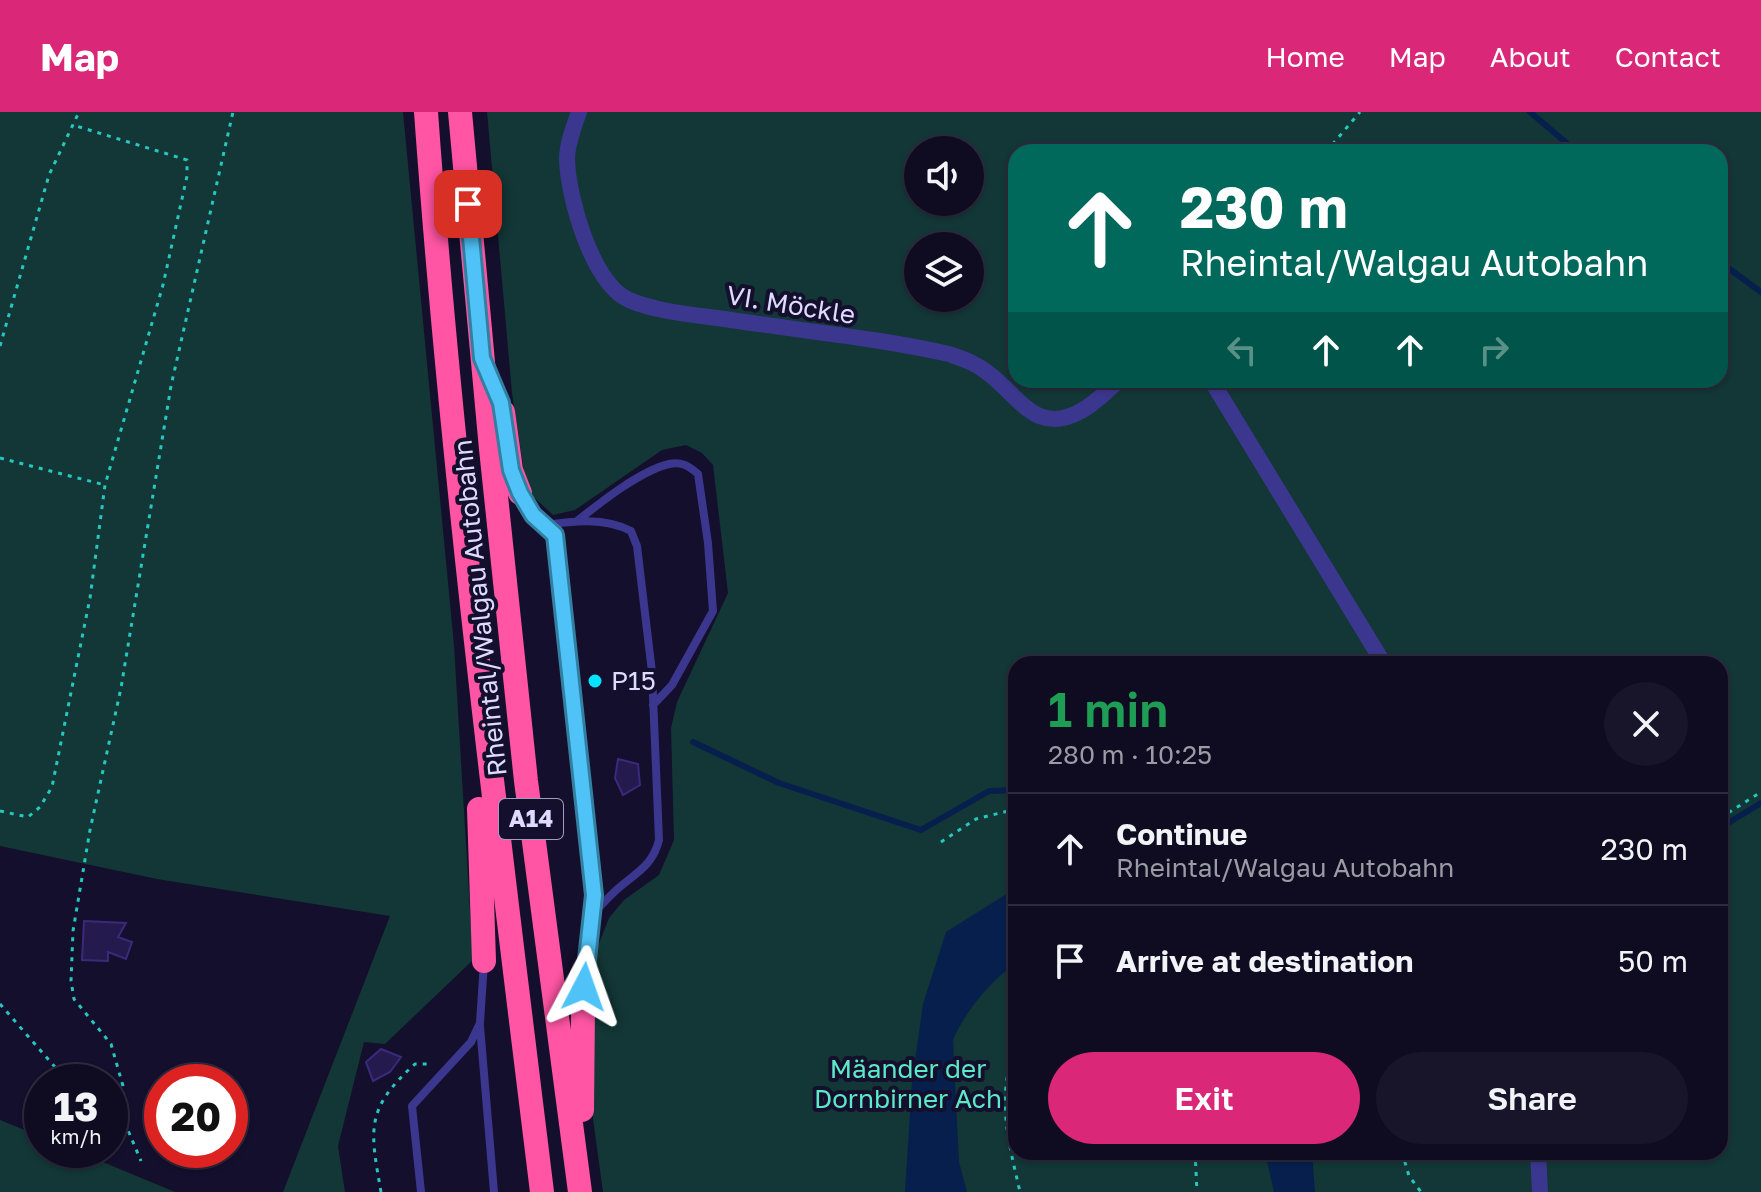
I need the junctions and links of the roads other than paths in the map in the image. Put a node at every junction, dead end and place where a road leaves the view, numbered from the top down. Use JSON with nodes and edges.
{"nodes":[{"id":1,"x":426,"y":112,"type":"edge"},
{"id":2,"x":460,"y":112,"type":"edge"},
{"id":3,"x":579,"y":112,"type":"edge"},
{"id":4,"x":482,"y":358,"type":"junction"},
{"id":5,"x":1110,"y":388,"type":"edge"},
{"id":6,"x":1216,"y":388,"type":"edge"},
{"id":7,"x":520,"y":493,"type":"joint"},
{"id":8,"x":577,"y":521,"type":"junction"},
{"id":9,"x":544,"y":525,"type":"junction"},
{"id":10,"x":1379,"y":656,"type":"edge"},
{"id":11,"x":653,"y":705,"type":"junction"},
{"id":12,"x":489,"y":762,"type":"junction"},
{"id":13,"x":592,"y":915,"type":"junction"},
{"id":14,"x":484,"y":961,"type":"joint"},
{"id":15,"x":583,"y":1009,"type":"joint"},
{"id":16,"x":480,"y":1023,"type":"junction"},
{"id":17,"x":1538,"y":1160,"type":"edge"},
{"id":18,"x":580,"y":1190,"type":"edge"},
{"id":19,"x":421,"y":1192,"type":"edge"},
{"id":20,"x":494,"y":1192,"type":"edge"},
{"id":21,"x":542,"y":1192,"type":"edge"},
{"id":22,"x":1540,"y":1192,"type":"edge"}],
"edges":[{"from":1,"to":12,"type":"highway","name":"Rheintal/Walgau Autobahn","number":"A14"},
{"from":2,"to":4,"type":"highway","name":"Rheintal/Walgau Autobahn","number":"A14"},
{"from":3,"to":5,"type":"street","name":"VI. Möckle"},
{"from":4,"to":7,"type":"highway"},
{"from":4,"to":18,"type":"highway","name":"Rheintal/Walgau Autobahn","number":"A14"},
{"from":6,"to":10,"type":"street"},
{"from":7,"to":9,"type":"lane"},
{"from":8,"to":9,"type":"lane"},
{"from":8,"to":11,"type":"lane"},
{"from":8,"to":11,"type":"lane"},
{"from":9,"to":13,"type":"lane"},
{"from":11,"to":13,"type":"lane"},
{"from":12,"to":14,"type":"highway"},
{"from":12,"to":21,"type":"highway","name":"Rheintal/Walgau Autobahn","number":"A14"},
{"from":13,"to":15,"type":"lane"},
{"from":14,"to":16,"type":"lane"},
{"from":15,"to":18,"type":"highway"},
{"from":16,"to":19,"type":"lane"},
{"from":16,"to":20,"type":"lane"},
{"from":17,"to":22,"type":"street"}]}
